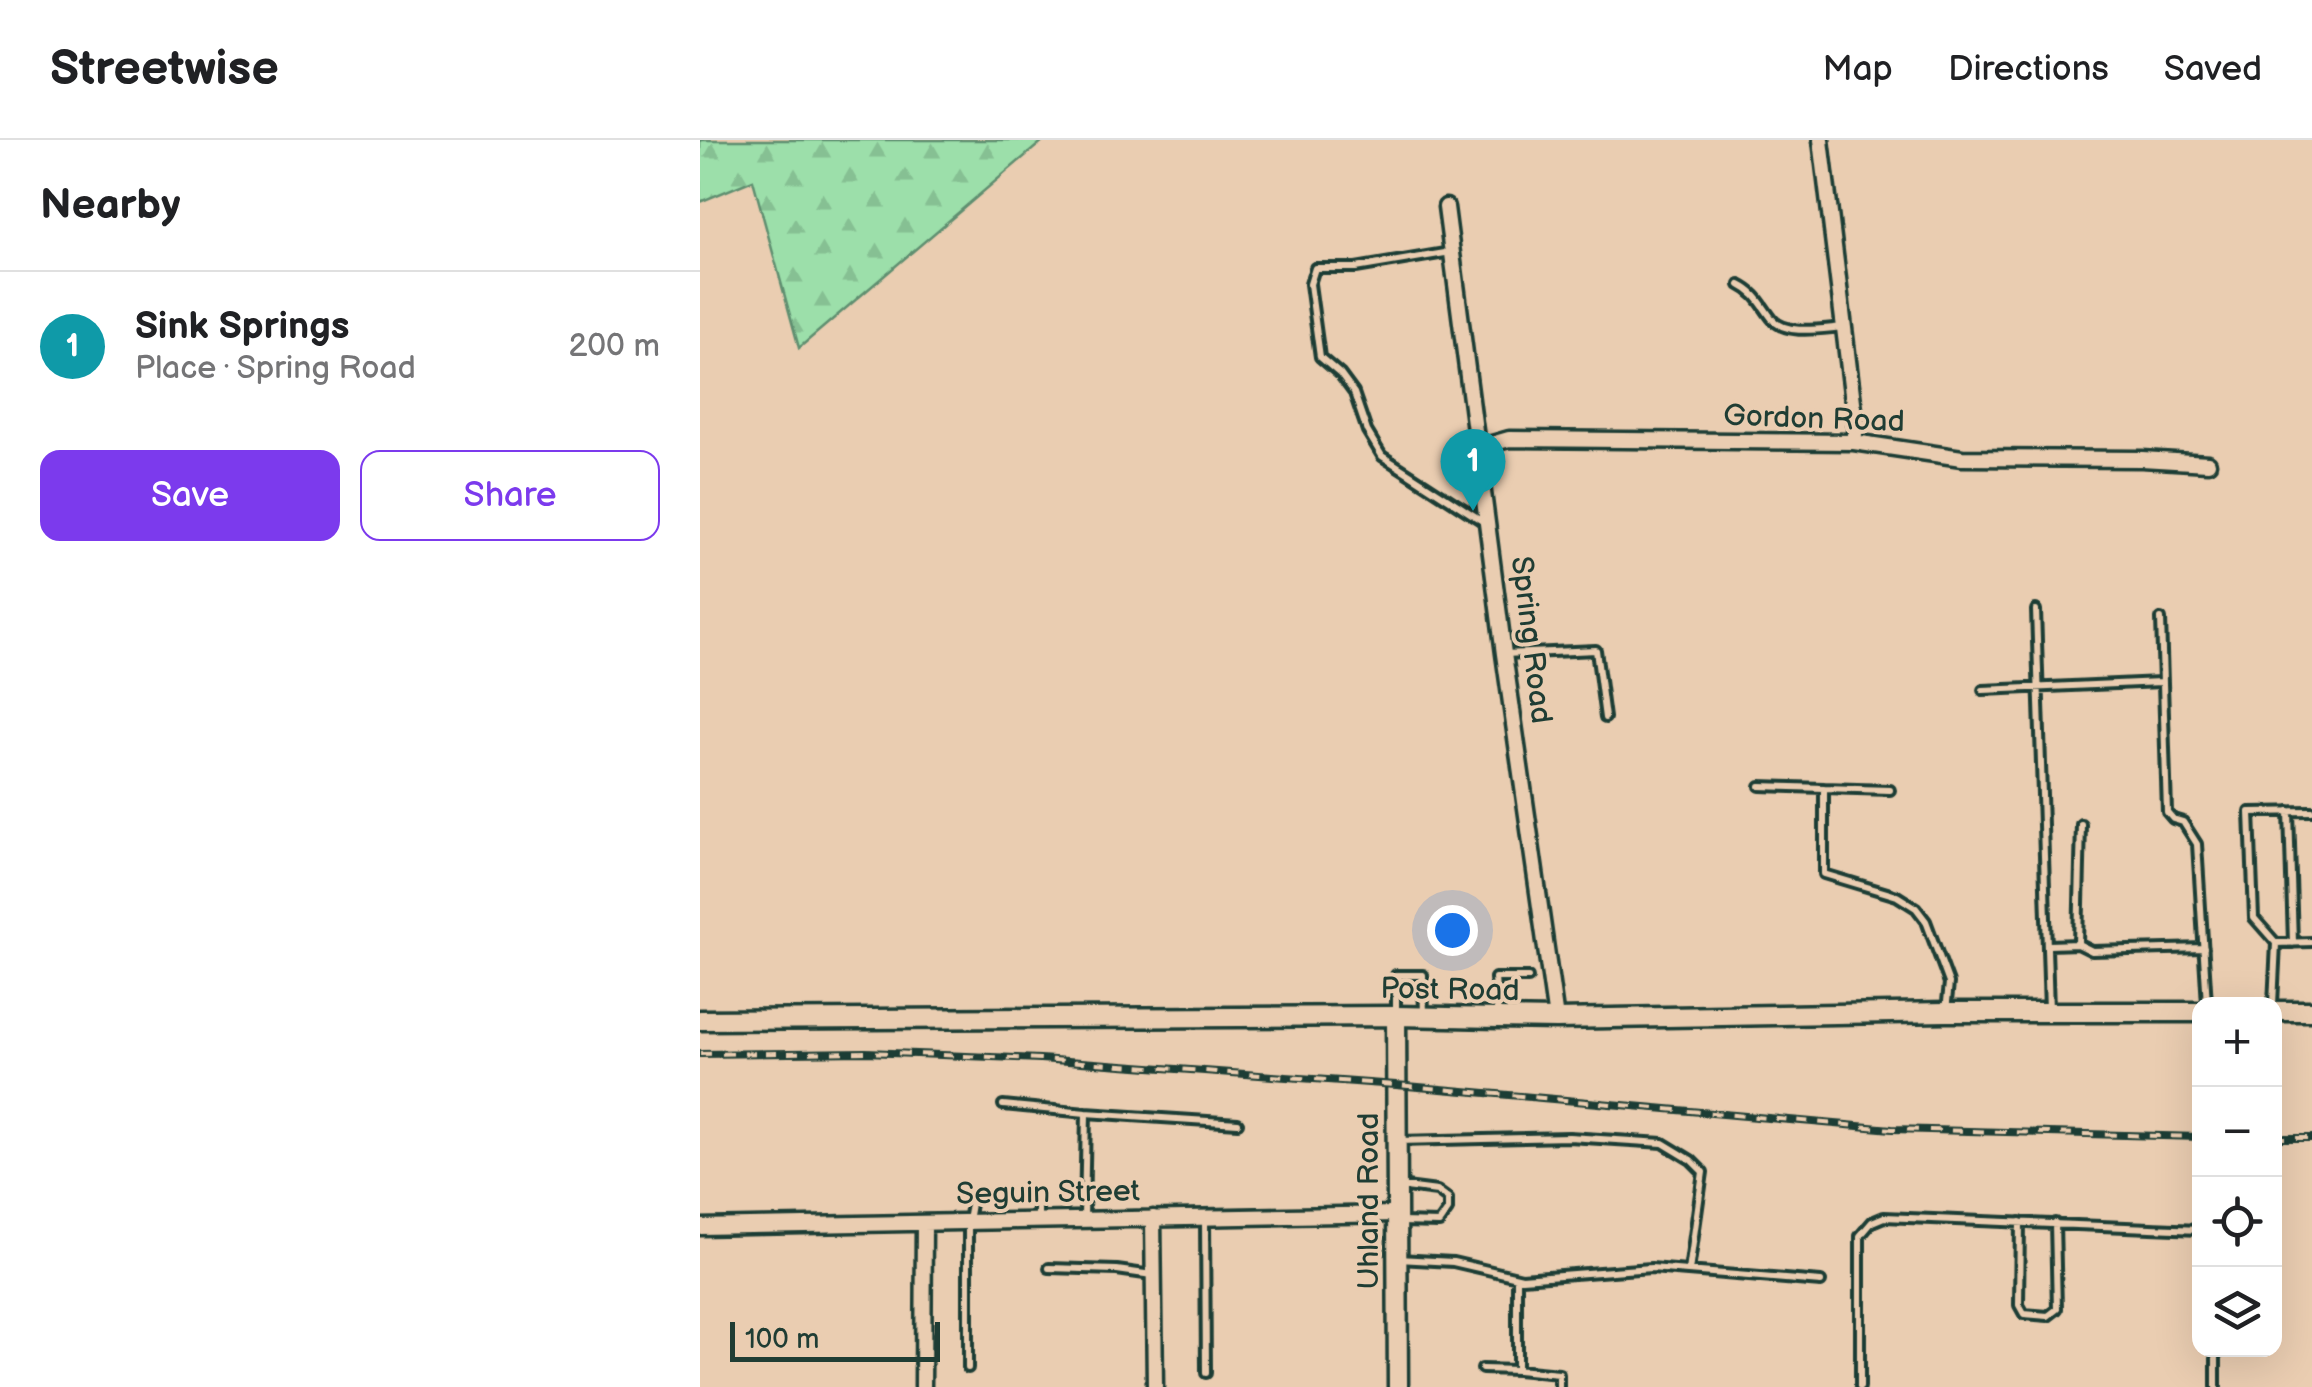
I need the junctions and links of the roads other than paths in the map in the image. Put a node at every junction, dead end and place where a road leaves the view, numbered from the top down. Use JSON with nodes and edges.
{"nodes":[{"id":1,"x":1822,"y":140,"type":"edge"},
{"id":2,"x":1446,"y":207,"type":"dead end"},
{"id":3,"x":1453,"y":252,"type":"junction"},
{"id":4,"x":1740,"y":285,"type":"dead end"},
{"id":5,"x":1846,"y":327,"type":"junction"},
{"id":6,"x":1854,"y":442,"type":"junction"},
{"id":7,"x":1478,"y":448,"type":"junction"},
{"id":8,"x":2208,"y":464,"type":"dead end"},
{"id":9,"x":1489,"y":525,"type":"junction"},
{"id":10,"x":2036,"y":610,"type":"dead end"},
{"id":11,"x":2162,"y":619,"type":"dead end"},
{"id":12,"x":1504,"y":654,"type":"junction"},
{"id":13,"x":2161,"y":682,"type":"junction"},
{"id":14,"x":2038,"y":689,"type":"junction"},
{"id":15,"x":1983,"y":690,"type":"dead end"},
{"id":16,"x":1605,"y":718,"type":"dead end"},
{"id":17,"x":1760,"y":786,"type":"dead end"},
{"id":18,"x":1824,"y":788,"type":"junction"},
{"id":19,"x":1890,"y":790,"type":"dead end"},
{"id":20,"x":2289,"y":811,"type":"junction"},
{"id":21,"x":2312,"y":811,"type":"edge"},
{"id":22,"x":2081,"y":824,"type":"dead end"},
{"id":23,"x":2312,"y":942,"type":"edge"},
{"id":24,"x":2276,"y":943,"type":"junction"},
{"id":25,"x":2293,"y":943,"type":"junction"},
{"id":26,"x":2078,"y":944,"type":"junction"},
{"id":27,"x":2049,"y":945,"type":"junction"},
{"id":28,"x":2204,"y":948,"type":"junction"},
{"id":29,"x":1528,"y":978,"type":"dead end"},
{"id":30,"x":2207,"y":997,"type":"edge"},
{"id":31,"x":2274,"y":997,"type":"edge"},
{"id":32,"x":2282,"y":1008,"type":"edge"},
{"id":33,"x":2312,"y":1010,"type":"edge"},
{"id":34,"x":2049,"y":1011,"type":"junction"},
{"id":35,"x":1946,"y":1012,"type":"junction"},
{"id":36,"x":2192,"y":1012,"type":"edge"},
{"id":37,"x":1396,"y":1016,"type":"junction"},
{"id":38,"x":1424,"y":1016,"type":"junction"},
{"id":39,"x":1498,"y":1018,"type":"junction"},
{"id":40,"x":1556,"y":1019,"type":"junction"},
{"id":41,"x":700,"y":1020,"type":"edge"},
{"id":42,"x":1003,"y":1105,"type":"dead end"},
{"id":43,"x":1086,"y":1113,"type":"junction"},
{"id":44,"x":1238,"y":1123,"type":"dead end"},
{"id":45,"x":1396,"y":1141,"type":"junction"},
{"id":46,"x":1396,"y":1186,"type":"junction"},
{"id":47,"x":1038,"y":1196,"type":"dead end"},
{"id":48,"x":972,"y":1198,"type":"dead end"},
{"id":49,"x":1205,"y":1217,"type":"junction"},
{"id":50,"x":1153,"y":1218,"type":"junction"},
{"id":51,"x":1397,"y":1218,"type":"junction"},
{"id":52,"x":1084,"y":1219,"type":"junction"},
{"id":53,"x":1038,"y":1220,"type":"junction"},
{"id":54,"x":968,"y":1221,"type":"junction"},
{"id":55,"x":924,"y":1222,"type":"junction"},
{"id":56,"x":2020,"y":1222,"type":"junction"},
{"id":57,"x":2055,"y":1223,"type":"junction"},
{"id":58,"x":700,"y":1227,"type":"edge"},
{"id":59,"x":2192,"y":1230,"type":"edge"},
{"id":60,"x":1397,"y":1258,"type":"junction"},
{"id":61,"x":1048,"y":1268,"type":"dead end"},
{"id":62,"x":1689,"y":1271,"type":"junction"},
{"id":63,"x":1154,"y":1275,"type":"junction"},
{"id":64,"x":1516,"y":1276,"type":"junction"},
{"id":65,"x":1822,"y":1282,"type":"dead end"},
{"id":66,"x":2216,"y":1357,"type":"edge"},
{"id":67,"x":968,"y":1368,"type":"dead end"},
{"id":68,"x":1482,"y":1369,"type":"dead end"},
{"id":69,"x":1517,"y":1370,"type":"junction"},
{"id":70,"x":1206,"y":1372,"type":"dead end"},
{"id":71,"x":923,"y":1387,"type":"edge"},
{"id":72,"x":1155,"y":1387,"type":"edge"},
{"id":73,"x":1398,"y":1387,"type":"edge"},
{"id":74,"x":1559,"y":1387,"type":"edge"},
{"id":75,"x":1860,"y":1387,"type":"edge"},
{"id":76,"x":2216,"y":1387,"type":"edge"}],
"edges":[{"from":1,"to":5,"type":"street"},
{"from":2,"to":3,"type":"street","name":"Spring Road"},
{"from":3,"to":7,"type":"street","name":"Spring Road"},
{"from":3,"to":9,"type":"lane"},
{"from":4,"to":5,"type":"lane"},
{"from":5,"to":6,"type":"street"},
{"from":6,"to":7,"type":"street","name":"Gordon Road"},
{"from":6,"to":8,"type":"street","name":"Gordon Road"},
{"from":7,"to":9,"type":"street","name":"Spring Road"},
{"from":9,"to":12,"type":"street","name":"Spring Road"},
{"from":10,"to":14,"type":"lane"},
{"from":11,"to":13,"type":"lane"},
{"from":12,"to":16,"type":"lane"},
{"from":12,"to":40,"type":"street","name":"Spring Road"},
{"from":13,"to":14,"type":"lane"},
{"from":13,"to":28,"type":"lane"},
{"from":14,"to":15,"type":"lane"},
{"from":14,"to":27,"type":"lane"},
{"from":17,"to":18,"type":"lane"},
{"from":18,"to":19,"type":"lane"},
{"from":18,"to":35,"type":"lane"},
{"from":20,"to":21,"type":"lane"},
{"from":20,"to":24,"type":"lane"},
{"from":20,"to":25,"type":"lane"},
{"from":22,"to":26,"type":"lane"},
{"from":23,"to":25,"type":"lane"},
{"from":24,"to":25,"type":"lane"},
{"from":24,"to":31,"type":"lane"},
{"from":26,"to":27,"type":"lane"},
{"from":26,"to":28,"type":"lane"},
{"from":27,"to":34,"type":"lane"},
{"from":28,"to":30,"type":"lane"},
{"from":29,"to":39,"type":"lane"},
{"from":32,"to":33,"type":"street"},
{"from":34,"to":35,"type":"street","name":"Post Road"},
{"from":34,"to":36,"type":"street","name":"Post Road"},
{"from":35,"to":40,"type":"street","name":"Post Road"},
{"from":37,"to":38,"type":"street","name":"Post Road"},
{"from":37,"to":38,"type":"lane"},
{"from":37,"to":41,"type":"street","name":"Post Road"},
{"from":37,"to":45,"type":"street","name":"Uhland Road"},
{"from":38,"to":39,"type":"street","name":"Post Road"},
{"from":39,"to":40,"type":"street","name":"Post Road"},
{"from":42,"to":43,"type":"lane"},
{"from":43,"to":44,"type":"lane"},
{"from":43,"to":52,"type":"lane"},
{"from":45,"to":46,"type":"street","name":"Uhland Road"},
{"from":45,"to":62,"type":"lane"},
{"from":46,"to":51,"type":"street","name":"Uhland Road"},
{"from":46,"to":51,"type":"lane"},
{"from":47,"to":53,"type":"lane"},
{"from":48,"to":54,"type":"lane"},
{"from":49,"to":50,"type":"street","name":"Seguin Street"},
{"from":49,"to":51,"type":"street","name":"Seguin Street"},
{"from":49,"to":70,"type":"lane"},
{"from":50,"to":52,"type":"street","name":"Seguin Street"},
{"from":50,"to":63,"type":"street"},
{"from":51,"to":60,"type":"street","name":"Uhland Road"},
{"from":52,"to":53,"type":"street","name":"Seguin Street"},
{"from":53,"to":54,"type":"street","name":"Seguin Street"},
{"from":54,"to":55,"type":"street","name":"Seguin Street"},
{"from":54,"to":67,"type":"lane"},
{"from":55,"to":58,"type":"street","name":"Seguin Street"},
{"from":55,"to":71,"type":"street"},
{"from":56,"to":57,"type":"lane"},
{"from":56,"to":57,"type":"lane"},
{"from":56,"to":75,"type":"lane"},
{"from":57,"to":59,"type":"lane"},
{"from":60,"to":64,"type":"lane"},
{"from":60,"to":73,"type":"street","name":"Uhland Road"},
{"from":61,"to":63,"type":"lane"},
{"from":62,"to":64,"type":"lane"},
{"from":62,"to":65,"type":"lane"},
{"from":63,"to":72,"type":"street"},
{"from":64,"to":69,"type":"lane"},
{"from":66,"to":76,"type":"lane"},
{"from":68,"to":69,"type":"lane"},
{"from":69,"to":74,"type":"lane"}]}
